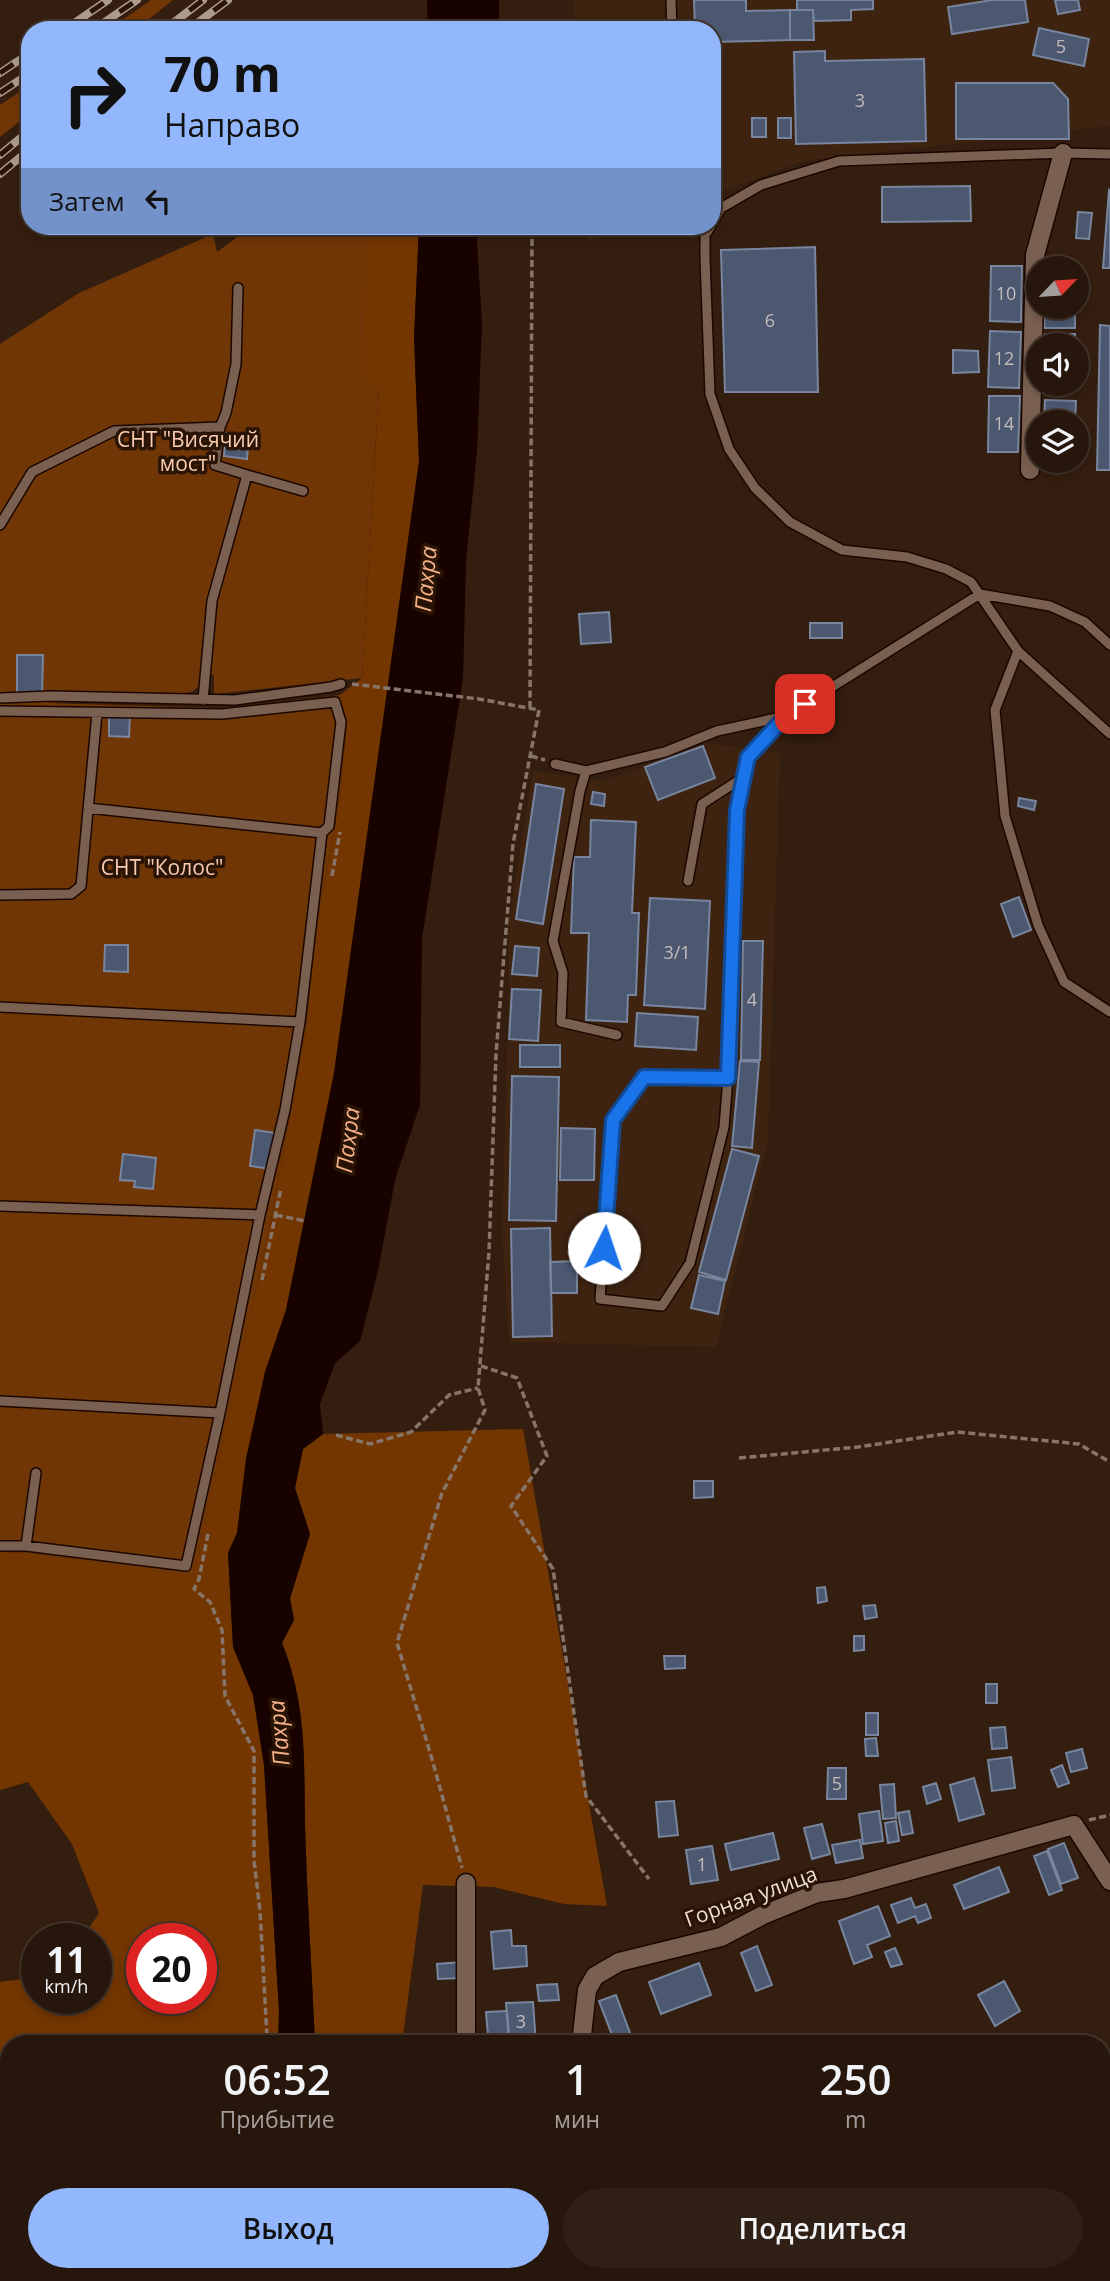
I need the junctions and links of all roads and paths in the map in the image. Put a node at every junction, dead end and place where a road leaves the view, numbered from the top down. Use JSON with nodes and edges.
{"nodes":[{"id":1,"x":671,"y":0,"type":"edge"},
{"id":2,"x":672,"y":21,"type":"edge"},
{"id":3,"x":1063,"y":153,"type":"junction"},
{"id":4,"x":1110,"y":154,"type":"edge"},
{"id":5,"x":721,"y":208,"type":"edge"},
{"id":6,"x":536,"y":235,"type":"edge"},
{"id":7,"x":705,"y":235,"type":"edge"},
{"id":8,"x":238,"y":288,"type":"dead end"},
{"id":9,"x":1031,"y":410,"type":"edge"},
{"id":10,"x":220,"y":426,"type":"junction"},
{"id":11,"x":247,"y":475,"type":"junction"},
{"id":12,"x":303,"y":491,"type":"dead end"},
{"id":13,"x":0,"y":525,"type":"edge"},
{"id":14,"x":980,"y":594,"type":"junction"},
{"id":15,"x":1110,"y":645,"type":"edge"},
{"id":16,"x":1018,"y":651,"type":"junction"},
{"id":17,"x":341,"y":684,"type":"dead end"},
{"id":18,"x":358,"y":685,"type":"dead end"},
{"id":19,"x":0,"y":698,"type":"edge"},
{"id":20,"x":203,"y":700,"type":"junction"},
{"id":21,"x":530,"y":708,"type":"junction"},
{"id":22,"x":0,"y":711,"type":"edge"},
{"id":23,"x":97,"y":713,"type":"junction"},
{"id":24,"x":786,"y":716,"type":"junction"},
{"id":25,"x":1110,"y":734,"type":"edge"},
{"id":26,"x":555,"y":764,"type":"dead end"},
{"id":27,"x":586,"y":771,"type":"junction"},
{"id":28,"x":744,"y":777,"type":"junction"},
{"id":29,"x":88,"y":808,"type":"junction"},
{"id":30,"x":322,"y":833,"type":"junction"},
{"id":31,"x":688,"y":881,"type":"dead end"},
{"id":32,"x":0,"y":895,"type":"edge"},
{"id":33,"x":0,"y":1007,"type":"edge"},
{"id":34,"x":1110,"y":1012,"type":"edge"},
{"id":35,"x":300,"y":1021,"type":"junction"},
{"id":36,"x":617,"y":1035,"type":"dead end"},
{"id":37,"x":728,"y":1078,"type":"junction"},
{"id":38,"x":0,"y":1206,"type":"edge"},
{"id":39,"x":260,"y":1215,"type":"junction"},
{"id":40,"x":276,"y":1215,"type":"dead end"},
{"id":41,"x":305,"y":1221,"type":"dead end"},
{"id":42,"x":480,"y":1365,"type":"junction"},
{"id":43,"x":478,"y":1388,"type":"junction"},
{"id":44,"x":0,"y":1401,"type":"edge"},
{"id":45,"x":220,"y":1413,"type":"junction"},
{"id":46,"x":336,"y":1435,"type":"dead end"},
{"id":47,"x":739,"y":1458,"type":"dead end"},
{"id":48,"x":1110,"y":1462,"type":"edge"},
{"id":49,"x":36,"y":1473,"type":"dead end"},
{"id":50,"x":0,"y":1546,"type":"edge"},
{"id":51,"x":26,"y":1546,"type":"junction"},
{"id":52,"x":194,"y":1589,"type":"dead end"},
{"id":53,"x":649,"y":1879,"type":"dead end"},
{"id":54,"x":1110,"y":1881,"type":"edge"},
{"id":55,"x":466,"y":1883,"type":"joint"},
{"id":56,"x":268,"y":2035,"type":"edge"},
{"id":57,"x":466,"y":2035,"type":"edge"},
{"id":58,"x":582,"y":2035,"type":"edge"}],
"edges":[{"from":1,"to":2,"type":"lane"},
{"from":3,"to":4,"type":"lane"},
{"from":3,"to":5,"type":"lane"},
{"from":3,"to":9,"type":"street"},
{"from":6,"to":21,"type":"path"},
{"from":7,"to":14,"type":"lane"},
{"from":8,"to":10,"type":"lane"},
{"from":10,"to":11,"type":"lane"},
{"from":10,"to":13,"type":"lane"},
{"from":11,"to":12,"type":"lane"},
{"from":11,"to":20,"type":"lane"},
{"from":14,"to":15,"type":"lane"},
{"from":14,"to":16,"type":"lane"},
{"from":14,"to":24,"type":"lane"},
{"from":16,"to":25,"type":"lane"},
{"from":16,"to":34,"type":"lane"},
{"from":17,"to":20,"type":"lane"},
{"from":18,"to":21,"type":"path"},
{"from":19,"to":20,"type":"lane"},
{"from":21,"to":42,"type":"path"},
{"from":22,"to":23,"type":"lane"},
{"from":23,"to":29,"type":"lane"},
{"from":23,"to":30,"type":"lane"},
{"from":24,"to":27,"type":"lane"},
{"from":24,"to":28,"type":"lane"},
{"from":26,"to":27,"type":"lane"},
{"from":27,"to":36,"type":"lane"},
{"from":28,"to":31,"type":"lane"},
{"from":28,"to":37,"type":"lane"},
{"from":29,"to":30,"type":"lane"},
{"from":29,"to":32,"type":"lane"},
{"from":30,"to":35,"type":"lane"},
{"from":33,"to":35,"type":"lane"},
{"from":35,"to":39,"type":"lane"},
{"from":37,"to":37,"type":"lane"},
{"from":38,"to":39,"type":"lane"},
{"from":39,"to":45,"type":"lane"},
{"from":40,"to":41,"type":"path"},
{"from":42,"to":43,"type":"path"},
{"from":42,"to":53,"type":"path"},
{"from":43,"to":46,"type":"path"},
{"from":43,"to":55,"type":"path"},
{"from":44,"to":45,"type":"lane"},
{"from":45,"to":51,"type":"lane"},
{"from":47,"to":48,"type":"path"},
{"from":49,"to":51,"type":"lane"},
{"from":50,"to":51,"type":"lane"},
{"from":52,"to":56,"type":"path"},
{"from":54,"to":58,"type":"street","name":"Горная улица"},
{"from":55,"to":57,"type":"street"}]}
